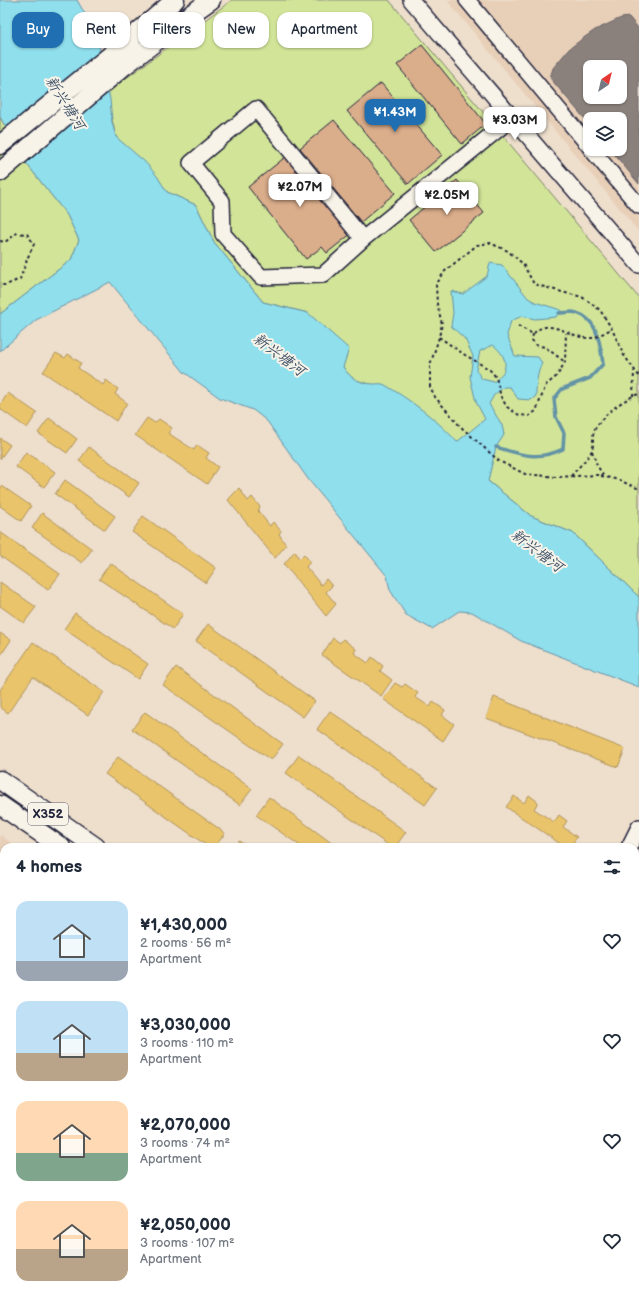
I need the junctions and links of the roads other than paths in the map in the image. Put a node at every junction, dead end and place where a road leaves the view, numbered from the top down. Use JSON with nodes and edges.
{"nodes":[{"id":1,"x":175,"y":0,"type":"edge"},
{"id":2,"x":210,"y":0,"type":"edge"},
{"id":3,"x":411,"y":0,"type":"edge"},
{"id":4,"x":467,"y":0,"type":"edge"},
{"id":5,"x":121,"y":58,"type":"junction"},
{"id":6,"x":512,"y":118,"type":"junction"},
{"id":7,"x":583,"y":138,"type":"edge"},
{"id":8,"x":0,"y":145,"type":"edge"},
{"id":9,"x":598,"y":156,"type":"edge"},
{"id":10,"x":4,"y":168,"type":"edge"},
{"id":11,"x":639,"y":206,"type":"edge"},
{"id":12,"x":363,"y":239,"type":"junction"},
{"id":13,"x":639,"y":265,"type":"edge"},
{"id":14,"x":0,"y":780,"type":"edge"},
{"id":15,"x":0,"y":805,"type":"edge"},
{"id":16,"x":639,"y":827,"type":"edge"},
{"id":17,"x":55,"y":843,"type":"edge"},
{"id":18,"x":90,"y":843,"type":"edge"},
{"id":19,"x":631,"y":843,"type":"edge"}],
"edges":[{"from":1,"to":5,"type":"main road"},
{"from":2,"to":5,"type":"main road"},
{"from":3,"to":6,"type":"street"},
{"from":4,"to":7,"type":"street"},
{"from":5,"to":8,"type":"main road"},
{"from":5,"to":10,"type":"main road"},
{"from":6,"to":12,"type":"street"},
{"from":6,"to":13,"type":"street"},
{"from":9,"to":11,"type":"street"},
{"from":12,"to":12,"type":"street"},
{"from":14,"to":18,"type":"main road","number":"X352"},
{"from":15,"to":17,"type":"main road","number":"X352"},
{"from":16,"to":19,"type":"street"}]}
